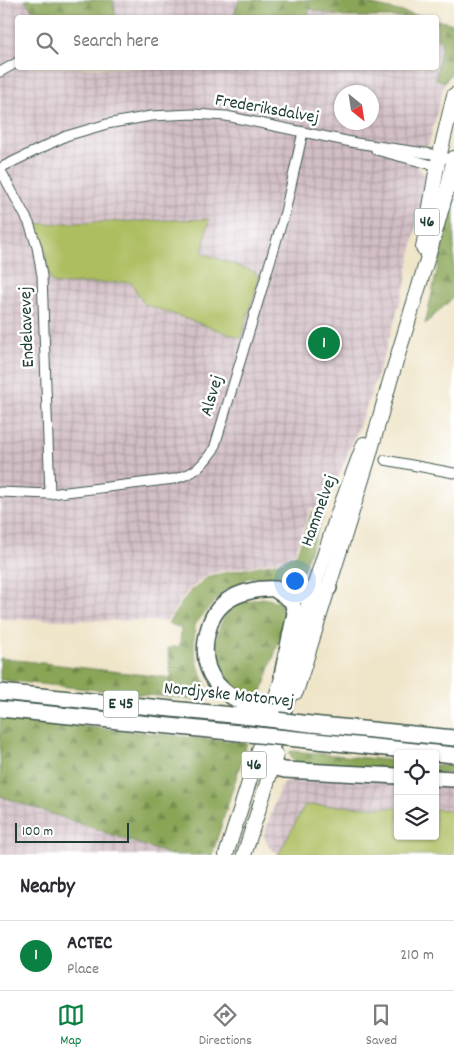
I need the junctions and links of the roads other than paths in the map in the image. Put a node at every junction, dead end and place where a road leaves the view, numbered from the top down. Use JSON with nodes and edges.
{"nodes":[{"id":1,"x":15,"y":64,"type":"edge"},
{"id":2,"x":0,"y":72,"type":"edge"},
{"id":3,"x":454,"y":95,"type":"edge"},
{"id":4,"x":454,"y":127,"type":"edge"},
{"id":5,"x":303,"y":132,"type":"junction"},
{"id":6,"x":448,"y":163,"type":"edge"},
{"id":7,"x":0,"y":168,"type":"edge"},
{"id":8,"x":420,"y":279,"type":"junction"},
{"id":9,"x":390,"y":381,"type":"junction"},
{"id":10,"x":385,"y":460,"type":"dead end"},
{"id":11,"x":454,"y":473,"type":"edge"},
{"id":12,"x":0,"y":492,"type":"edge"},
{"id":13,"x":50,"y":494,"type":"junction"},
{"id":14,"x":329,"y":588,"type":"junction"},
{"id":15,"x":273,"y":589,"type":"junction"},
{"id":16,"x":311,"y":598,"type":"junction"},
{"id":17,"x":282,"y":675,"type":"junction"},
{"id":18,"x":0,"y":692,"type":"edge"},
{"id":19,"x":0,"y":709,"type":"edge"},
{"id":20,"x":244,"y":710,"type":"junction"},
{"id":21,"x":454,"y":737,"type":"edge"},
{"id":22,"x":260,"y":748,"type":"junction"},
{"id":23,"x":454,"y":755,"type":"edge"},
{"id":24,"x":272,"y":767,"type":"junction"},
{"id":25,"x":394,"y":776,"type":"edge"},
{"id":26,"x":439,"y":778,"type":"edge"},
{"id":27,"x":454,"y":779,"type":"edge"},
{"id":28,"x":226,"y":855,"type":"edge"},
{"id":29,"x":238,"y":855,"type":"edge"},
{"id":30,"x":244,"y":855,"type":"edge"}],
"edges":[{"from":1,"to":2,"type":"street"},
{"from":3,"to":6,"type":"main road","name":"Hammelvej","number":"46"},
{"from":4,"to":6,"type":"main road"},
{"from":5,"to":6,"type":"street","name":"Frederiksdalvej"},
{"from":5,"to":7,"type":"street","name":"Frederiksdalvej"},
{"from":5,"to":13,"type":"street","name":"Alsvej"},
{"from":6,"to":8,"type":"main road","name":"Hammelvej","number":"46"},
{"from":6,"to":8,"type":"main road","name":"Hammelvej","number":"46"},
{"from":7,"to":13,"type":"street","name":"Endelavevej"},
{"from":8,"to":9,"type":"main road","name":"Hammelvej","number":"46"},
{"from":9,"to":14,"type":"main road","name":"Hammelvej","number":"46"},
{"from":9,"to":16,"type":"main road","name":"Hammelvej","number":"46"},
{"from":10,"to":11,"type":"street"},
{"from":12,"to":13,"type":"street","name":"Alsvej"},
{"from":14,"to":16,"type":"highway"},
{"from":14,"to":24,"type":"main road","name":"Hammelvej","number":"46"},
{"from":15,"to":16,"type":"highway"},
{"from":15,"to":17,"type":"highway"},
{"from":15,"to":20,"type":"highway"},
{"from":16,"to":17,"type":"main road","name":"Hammelvej","number":"46"},
{"from":16,"to":24,"type":"highway"},
{"from":17,"to":22,"type":"main road","name":"Hammelvej","number":"46"},
{"from":18,"to":20,"type":"highway","name":"Nordjyske Motorvej","number":"E 45"},
{"from":19,"to":23,"type":"highway","name":"Nordjyske Motorvej","number":"E 45","bridge":true},
{"from":20,"to":21,"type":"highway","bridge":true},
{"from":22,"to":28,"type":"main road","name":"Hammelvej","number":"46"},
{"from":22,"to":29,"type":"main road"},
{"from":24,"to":25,"type":"highway"},
{"from":24,"to":30,"type":"main road","name":"Hammelvej","number":"46"},
{"from":26,"to":27,"type":"highway"}]}
